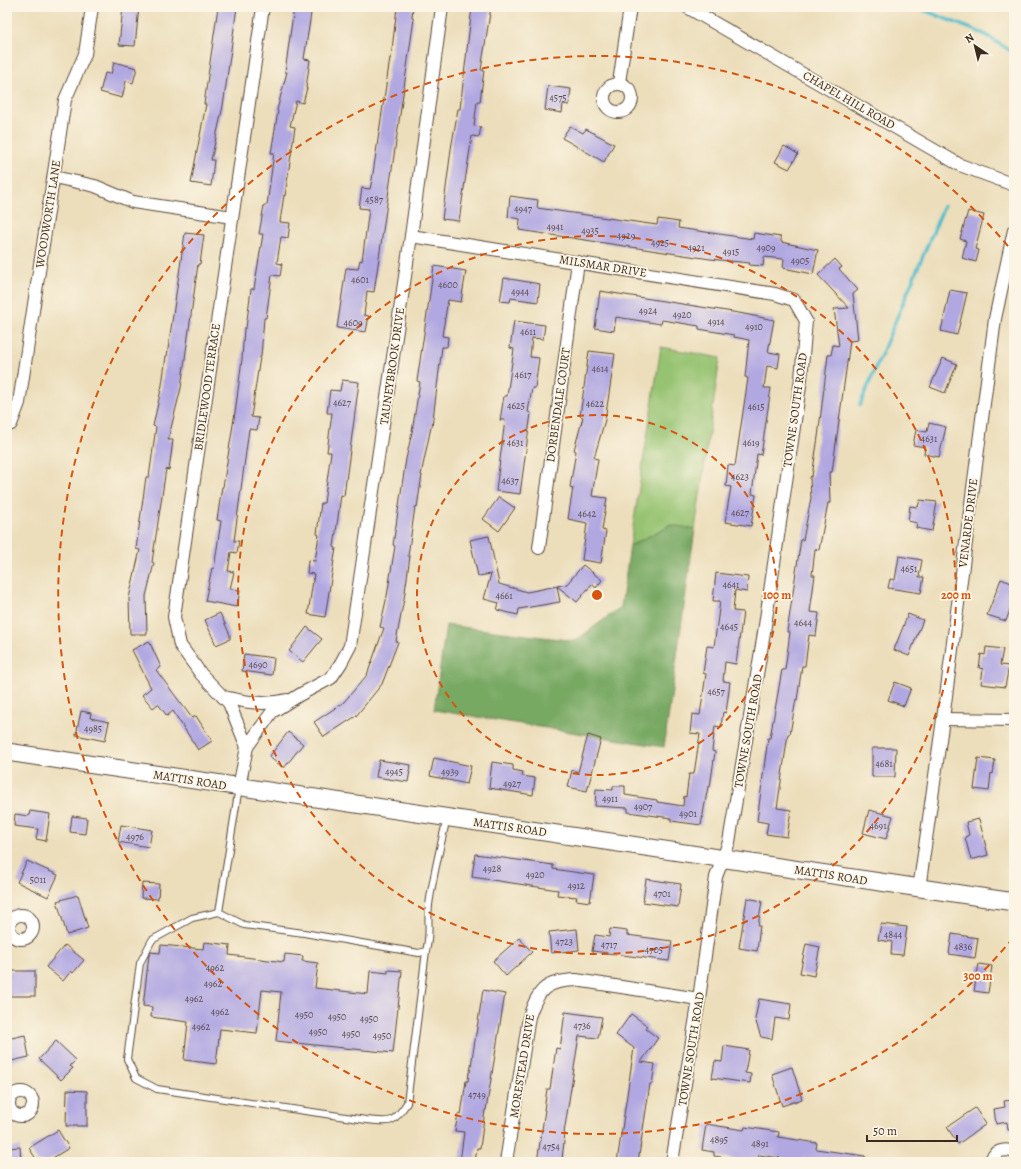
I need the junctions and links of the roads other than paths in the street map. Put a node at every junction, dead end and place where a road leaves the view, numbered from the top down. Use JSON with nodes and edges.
{"nodes":[{"id":1,"x":92,"y":7,"type":"edge"},
{"id":2,"x":263,"y":7,"type":"edge"},
{"id":3,"x":442,"y":7,"type":"edge"},
{"id":4,"x":630,"y":7,"type":"edge"},
{"id":5,"x":687,"y":7,"type":"edge"},
{"id":6,"x":619,"y":83,"type":"dead end"},
{"id":7,"x":54,"y":177,"type":"junction"},
{"id":8,"x":1014,"y":185,"type":"edge"},
{"id":9,"x":232,"y":217,"type":"junction"},
{"id":10,"x":1014,"y":230,"type":"edge"},
{"id":11,"x":411,"y":236,"type":"junction"},
{"id":12,"x":578,"y":262,"type":"junction"},
{"id":13,"x":794,"y":300,"type":"joint"},
{"id":14,"x":11,"y":424,"type":"dead end"},
{"id":15,"x":539,"y":548,"type":"dead end"},
{"id":16,"x":223,"y":697,"type":"junction"},
{"id":17,"x":293,"y":699,"type":"junction"},
{"id":18,"x":943,"y":719,"type":"junction"},
{"id":19,"x":1014,"y":720,"type":"edge"},
{"id":20,"x":247,"y":747,"type":"junction"},
{"id":21,"x":7,"y":752,"type":"edge"},
{"id":22,"x":239,"y":787,"type":"junction"},
{"id":23,"x":447,"y":818,"type":"junction"},
{"id":24,"x":723,"y":859,"type":"junction"},
{"id":25,"x":919,"y":889,"type":"junction"},
{"id":26,"x":1014,"y":902,"type":"edge"},
{"id":27,"x":219,"y":912,"type":"junction"},
{"id":28,"x":426,"y":951,"type":"junction"},
{"id":29,"x":699,"y":999,"type":"junction"},
{"id":30,"x":1014,"y":1152,"type":"edge"},
{"id":31,"x":506,"y":1162,"type":"edge"},
{"id":32,"x":672,"y":1162,"type":"edge"},
{"id":33,"x":990,"y":1162,"type":"edge"}],
"edges":[{"from":1,"to":7,"type":"street","name":"WOODWORTH LANE"},
{"from":2,"to":9,"type":"street","name":"BRIDLEWOOD TERRACE"},
{"from":3,"to":11,"type":"street","name":"TAUNEYBROOK DRIVE"},
{"from":4,"to":6,"type":"street"},
{"from":5,"to":8,"type":"street","name":"CHAPEL HILL ROAD"},
{"from":7,"to":9,"type":"street"},
{"from":7,"to":14,"type":"street","name":"WOODWORTH LANE"},
{"from":9,"to":16,"type":"street","name":"BRIDLEWOOD TERRACE"},
{"from":10,"to":18,"type":"street","name":"VENARDE DRIVE"},
{"from":11,"to":12,"type":"street","name":"MILSMAR DRIVE"},
{"from":11,"to":17,"type":"street","name":"TAUNEYBROOK DRIVE"},
{"from":12,"to":13,"type":"street","name":"MILSMAR DRIVE"},
{"from":12,"to":15,"type":"street","name":"DORBENDALE COURT"},
{"from":13,"to":24,"type":"street","name":"TOWNE SOUTH ROAD"},
{"from":16,"to":17,"type":"street","name":"TAUNEYBROOK DRIVE"},
{"from":16,"to":20,"type":"street","name":"BRIDLEWOOD TERRACE"},
{"from":17,"to":20,"type":"street","name":"TAUNEYBROOK DRIVE"},
{"from":18,"to":19,"type":"street"},
{"from":18,"to":25,"type":"street","name":"VENARDE DRIVE"},
{"from":20,"to":22,"type":"street","name":"TAUNEYBROOK DRIVE"},
{"from":21,"to":22,"type":"main road","name":"MATTIS ROAD"},
{"from":22,"to":23,"type":"main road","name":"MATTIS ROAD"},
{"from":22,"to":27,"type":"lane"},
{"from":23,"to":24,"type":"main road","name":"MATTIS ROAD"},
{"from":23,"to":28,"type":"lane"},
{"from":24,"to":25,"type":"main road","name":"MATTIS ROAD"},
{"from":24,"to":29,"type":"street","name":"TOWNE SOUTH ROAD"},
{"from":25,"to":26,"type":"main road","name":"MATTIS ROAD"},
{"from":27,"to":28,"type":"lane"},
{"from":27,"to":28,"type":"lane"},
{"from":29,"to":31,"type":"street","name":"MORESTEAD DRIVE"},
{"from":29,"to":32,"type":"street","name":"TOWNE SOUTH ROAD"},
{"from":30,"to":33,"type":"street"}]}
